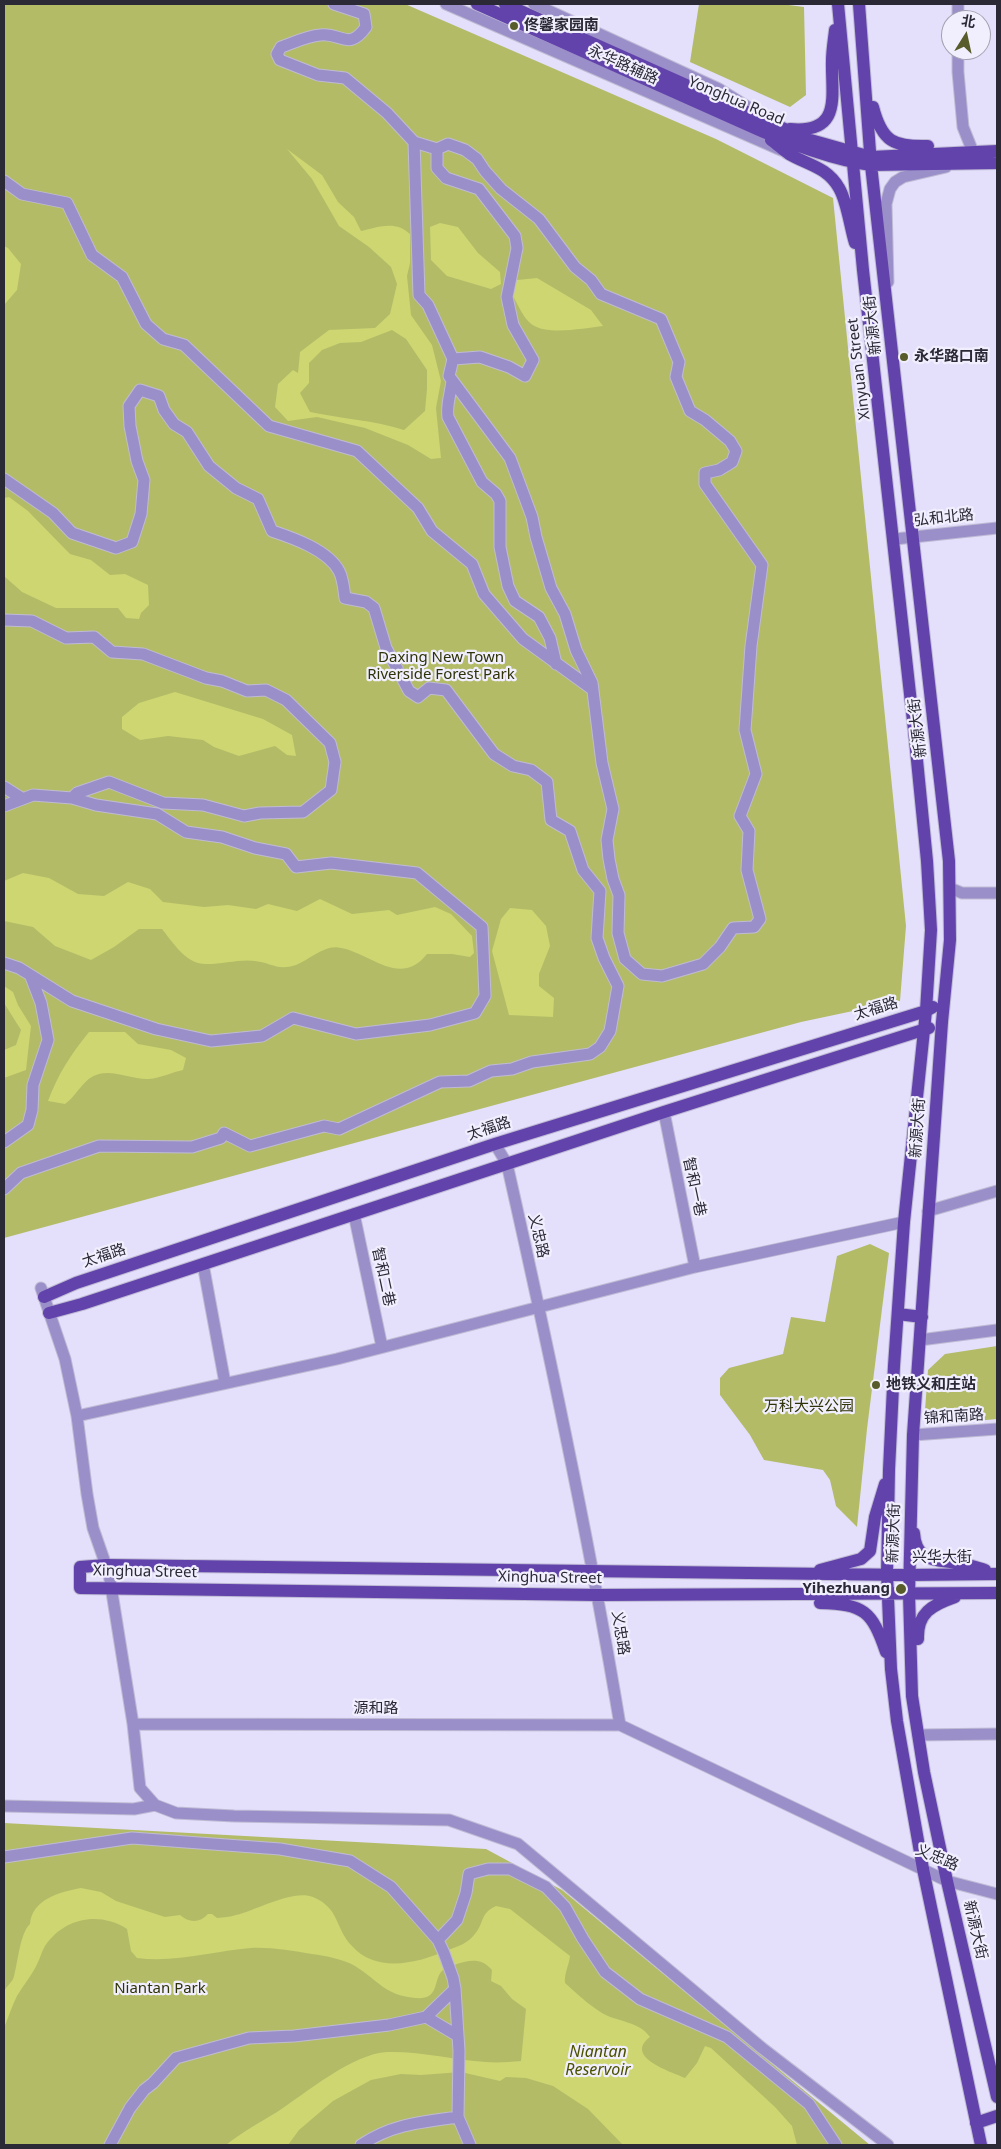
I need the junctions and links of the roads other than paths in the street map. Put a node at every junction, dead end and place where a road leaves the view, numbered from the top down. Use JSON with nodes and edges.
{"nodes":[{"id":1,"x":334,"y":4,"type":"edge"},
{"id":2,"x":446,"y":4,"type":"edge"},
{"id":3,"x":505,"y":4,"type":"edge"},
{"id":4,"x":534,"y":4,"type":"edge"},
{"id":5,"x":859,"y":4,"type":"edge"},
{"id":6,"x":483,"y":5,"type":"edge"},
{"id":7,"x":838,"y":6,"type":"edge"},
{"id":8,"x":484,"y":21,"type":"junction"},
{"id":9,"x":959,"y":60,"type":"edge"},
{"id":10,"x":864,"y":75,"type":"junction"},
{"id":11,"x":773,"y":124,"type":"junction"},
{"id":12,"x":759,"y":130,"type":"junction"},
{"id":13,"x":414,"y":142,"type":"junction"},
{"id":14,"x":437,"y":149,"type":"junction"},
{"id":15,"x":997,"y":151,"type":"edge"},
{"id":16,"x":973,"y":152,"type":"junction"},
{"id":17,"x":788,"y":153,"type":"junction"},
{"id":18,"x":852,"y":158,"type":"junction"},
{"id":19,"x":871,"y":161,"type":"junction"},
{"id":20,"x":997,"y":163,"type":"edge"},
{"id":21,"x":955,"y":165,"type":"junction"},
{"id":22,"x":4,"y":181,"type":"edge"},
{"id":23,"x":863,"y":270,"type":"junction"},
{"id":24,"x":887,"y":304,"type":"junction"},
{"id":25,"x":453,"y":359,"type":"junction"},
{"id":26,"x":452,"y":380,"type":"junction"},
{"id":27,"x":4,"y":479,"type":"edge"},
{"id":28,"x":997,"y":528,"type":"edge"},
{"id":29,"x":913,"y":537,"type":"junction"},
{"id":30,"x":895,"y":539,"type":"junction"},
{"id":31,"x":4,"y":620,"type":"edge"},
{"id":32,"x":556,"y":664,"type":"junction"},
{"id":33,"x":592,"y":689,"type":"junction"},
{"id":34,"x":4,"y":787,"type":"edge"},
{"id":35,"x":72,"y":798,"type":"junction"},
{"id":36,"x":23,"y":799,"type":"junction"},
{"id":37,"x":4,"y":806,"type":"edge"},
{"id":38,"x":950,"y":888,"type":"junction"},
{"id":39,"x":997,"y":893,"type":"edge"},
{"id":40,"x":4,"y":963,"type":"edge"},
{"id":41,"x":31,"y":976,"type":"junction"},
{"id":42,"x":946,"y":999,"type":"junction"},
{"id":43,"x":926,"y":1011,"type":"junction"},
{"id":44,"x":942,"y":1022,"type":"junction"},
{"id":45,"x":923,"y":1030,"type":"junction"},
{"id":46,"x":664,"y":1112,"type":"junction"},
{"id":47,"x":4,"y":1142,"type":"edge"},
{"id":48,"x":495,"y":1144,"type":"junction"},
{"id":49,"x":507,"y":1164,"type":"junction"},
{"id":50,"x":4,"y":1189,"type":"edge"},
{"id":51,"x":997,"y":1191,"type":"edge"},
{"id":52,"x":928,"y":1211,"type":"junction"},
{"id":53,"x":354,"y":1214,"type":"junction"},
{"id":54,"x":904,"y":1222,"type":"junction"},
{"id":55,"x":203,"y":1264,"type":"junction"},
{"id":56,"x":695,"y":1267,"type":"junction"},
{"id":57,"x":42,"y":1293,"type":"joint"},
{"id":58,"x":539,"y":1306,"type":"junction"},
{"id":59,"x":49,"y":1312,"type":"junction"},
{"id":60,"x":898,"y":1314,"type":"junction"},
{"id":61,"x":922,"y":1317,"type":"junction"},
{"id":62,"x":997,"y":1330,"type":"edge"},
{"id":63,"x":920,"y":1340,"type":"junction"},
{"id":64,"x":382,"y":1347,"type":"junction"},
{"id":65,"x":225,"y":1383,"type":"junction"},
{"id":66,"x":77,"y":1416,"type":"junction"},
{"id":67,"x":997,"y":1429,"type":"edge"},
{"id":68,"x":913,"y":1434,"type":"junction"},
{"id":69,"x":889,"y":1470,"type":"junction"},
{"id":70,"x":911,"y":1500,"type":"junction"},
{"id":71,"x":106,"y":1566,"type":"junction"},
{"id":72,"x":593,"y":1570,"type":"junction"},
{"id":73,"x":809,"y":1573,"type":"junction"},
{"id":74,"x":887,"y":1574,"type":"junction"},
{"id":75,"x":997,"y":1574,"type":"edge"},
{"id":76,"x":909,"y":1575,"type":"junction"},
{"id":77,"x":111,"y":1588,"type":"junction"},
{"id":78,"x":968,"y":1593,"type":"junction"},
{"id":79,"x":997,"y":1593,"type":"edge"},
{"id":80,"x":887,"y":1594,"type":"junction"},
{"id":81,"x":909,"y":1594,"type":"junction"},
{"id":82,"x":598,"y":1595,"type":"junction"},
{"id":83,"x":781,"y":1595,"type":"junction"},
{"id":84,"x":891,"y":1668,"type":"junction"},
{"id":85,"x":912,"y":1696,"type":"junction"},
{"id":86,"x":133,"y":1724,"type":"junction"},
{"id":87,"x":620,"y":1725,"type":"junction"},
{"id":88,"x":997,"y":1734,"type":"edge"},
{"id":89,"x":918,"y":1735,"type":"junction"},
{"id":90,"x":155,"y":1805,"type":"junction"},
{"id":91,"x":4,"y":1806,"type":"edge"},
{"id":92,"x":4,"y":1857,"type":"edge"},
{"id":93,"x":923,"y":1869,"type":"junction"},
{"id":94,"x":947,"y":1881,"type":"junction"},
{"id":95,"x":997,"y":1894,"type":"edge"},
{"id":96,"x":438,"y":1940,"type":"junction"},
{"id":97,"x":454,"y":1983,"type":"junction"},
{"id":98,"x":426,"y":2017,"type":"junction"},
{"id":99,"x":458,"y":2036,"type":"junction"},
{"id":100,"x":997,"y":2097,"type":"edge"},
{"id":101,"x":997,"y":2116,"type":"edge"},
{"id":102,"x":458,"y":2117,"type":"junction"},
{"id":103,"x":976,"y":2123,"type":"junction"},
{"id":104,"x":110,"y":2145,"type":"edge"},
{"id":105,"x":361,"y":2145,"type":"edge"},
{"id":106,"x":470,"y":2145,"type":"edge"},
{"id":107,"x":836,"y":2145,"type":"edge"},
{"id":108,"x":888,"y":2145,"type":"edge"},
{"id":109,"x":981,"y":2145,"type":"edge"}],
"edges":[{"from":1,"to":13,"type":"street"},
{"from":2,"to":8,"type":"street","name":"永华路辅路"},
{"from":3,"to":11,"type":"main road","name":"Yonghua Road"},
{"from":4,"to":11,"type":"street","name":"永华路辅路"},
{"from":5,"to":10,"type":"main road"},
{"from":6,"to":8,"type":"street"},
{"from":6,"to":12,"type":"main road","name":"Yonghua Road"},
{"from":7,"to":11,"type":"main road"},
{"from":7,"to":18,"type":"main road","name":"Xinyuan Street"},
{"from":8,"to":17,"type":"street","name":"永华路辅路"},
{"from":9,"to":16,"type":"street"},
{"from":10,"to":16,"type":"main road"},
{"from":10,"to":19,"type":"main road"},
{"from":11,"to":18,"type":"main road","name":"Yonghua Road"},
{"from":12,"to":17,"type":"main road"},
{"from":12,"to":18,"type":"main road","name":"Yonghua Road"},
{"from":13,"to":14,"type":"street"},
{"from":13,"to":25,"type":"street"},
{"from":14,"to":25,"type":"street"},
{"from":14,"to":33,"type":"street"},
{"from":15,"to":16,"type":"main road","name":"Yonghua Road"},
{"from":16,"to":19,"type":"main road","name":"Yonghua Road"},
{"from":17,"to":23,"type":"main road"},
{"from":18,"to":19,"type":"main road","name":"Yonghua Road"},
{"from":18,"to":23,"type":"main road","name":"Xinyuan Street"},
{"from":19,"to":21,"type":"main road","name":"Yonghua Road"},
{"from":19,"to":24,"type":"main road","name":"新源大街"},
{"from":20,"to":21,"type":"main road","name":"Yonghua Road"},
{"from":21,"to":24,"type":"street"},
{"from":22,"to":32,"type":"street"},
{"from":23,"to":30,"type":"main road","name":"Xinyuan Street"},
{"from":24,"to":29,"type":"main road","name":"新源大街"},
{"from":25,"to":26,"type":"street"},
{"from":26,"to":32,"type":"street"},
{"from":26,"to":33,"type":"street"},
{"from":27,"to":50,"type":"street"},
{"from":28,"to":29,"type":"street","name":"弘和北路"},
{"from":29,"to":30,"type":"street","name":"弘和北路"},
{"from":29,"to":38,"type":"main road","name":"新源大街"},
{"from":30,"to":43,"type":"main road","name":"Xinyuan Street"},
{"from":31,"to":35,"type":"street"},
{"from":32,"to":33,"type":"street"},
{"from":34,"to":36,"type":"street"},
{"from":35,"to":36,"type":"street"},
{"from":35,"to":41,"type":"street"},
{"from":36,"to":37,"type":"street"},
{"from":38,"to":39,"type":"street"},
{"from":38,"to":42,"type":"main road","name":"新源大街"},
{"from":40,"to":41,"type":"street"},
{"from":41,"to":47,"type":"street"},
{"from":42,"to":43,"type":"main road","name":"太福路"},
{"from":42,"to":44,"type":"main road","name":"新源大街"},
{"from":43,"to":45,"type":"main road","name":"Xinyuan Street"},
{"from":43,"to":48,"type":"main road","name":"太福路"},
{"from":44,"to":45,"type":"main road"},
{"from":44,"to":52,"type":"main road","name":"新源大街"},
{"from":45,"to":46,"type":"main road"},
{"from":45,"to":54,"type":"main road","name":"Xinyuan Street"},
{"from":46,"to":49,"type":"main road"},
{"from":46,"to":56,"type":"street","name":"智和一巷"},
{"from":48,"to":49,"type":"street","name":"义忠路"},
{"from":48,"to":57,"type":"main road","name":"太福路"},
{"from":49,"to":53,"type":"main road"},
{"from":49,"to":58,"type":"street","name":"义忠路"},
{"from":51,"to":52,"type":"street"},
{"from":52,"to":61,"type":"main road","name":"新源大街"},
{"from":53,"to":55,"type":"main road"},
{"from":53,"to":64,"type":"street","name":"智和二巷"},
{"from":54,"to":56,"type":"street"},
{"from":54,"to":60,"type":"main road","name":"Xinyuan Street"},
{"from":55,"to":59,"type":"main road"},
{"from":55,"to":65,"type":"street"},
{"from":56,"to":58,"type":"street"},
{"from":57,"to":59,"type":"street"},
{"from":58,"to":64,"type":"street"},
{"from":58,"to":72,"type":"street","name":"义忠路"},
{"from":59,"to":66,"type":"street"},
{"from":60,"to":61,"type":"main road"},
{"from":60,"to":69,"type":"main road","name":"Xinyuan Street"},
{"from":61,"to":63,"type":"main road","name":"新源大街"},
{"from":62,"to":63,"type":"street"},
{"from":63,"to":68,"type":"main road","name":"新源大街"},
{"from":64,"to":65,"type":"street"},
{"from":65,"to":66,"type":"street"},
{"from":66,"to":71,"type":"street"},
{"from":67,"to":68,"type":"street","name":"锦和南路"},
{"from":68,"to":70,"type":"main road","name":"新源大街"},
{"from":69,"to":73,"type":"main road"},
{"from":69,"to":74,"type":"main road"},
{"from":70,"to":75,"type":"main road"},
{"from":70,"to":76,"type":"main road","name":"新源大街"},
{"from":71,"to":72,"type":"main road","name":"Xinghua Street"},
{"from":71,"to":77,"type":"street"},
{"from":71,"to":77,"type":"main road","name":"Xinghua Street"},
{"from":72,"to":73,"type":"main road","name":"Xinghua Street"},
{"from":72,"to":82,"type":"street","name":"义忠路"},
{"from":73,"to":74,"type":"main road","name":"Xinghua Street"},
{"from":74,"to":76,"type":"main road","name":"兴华大街"},
{"from":74,"to":80,"type":"main road"},
{"from":75,"to":76,"type":"main road","name":"兴华大街"},
{"from":76,"to":81,"type":"main road","name":"新源大街"},
{"from":77,"to":82,"type":"main road","name":"Xinghua Street"},
{"from":77,"to":86,"type":"street"},
{"from":78,"to":79,"type":"main road"},
{"from":78,"to":81,"type":"main road"},
{"from":78,"to":85,"type":"main road"},
{"from":80,"to":81,"type":"main road"},
{"from":80,"to":83,"type":"main road","name":"Xinghua Street"},
{"from":80,"to":84,"type":"main road"},
{"from":81,"to":85,"type":"main road","name":"新源大街"},
{"from":82,"to":83,"type":"main road","name":"Xinghua Street"},
{"from":82,"to":87,"type":"street","name":"义忠路"},
{"from":83,"to":84,"type":"main road"},
{"from":84,"to":93,"type":"main road"},
{"from":85,"to":89,"type":"main road","name":"新源大街"},
{"from":86,"to":87,"type":"street","name":"源和路"},
{"from":86,"to":90,"type":"street"},
{"from":87,"to":93,"type":"street","name":"义忠路"},
{"from":88,"to":89,"type":"street"},
{"from":89,"to":94,"type":"main road","name":"新源大街"},
{"from":90,"to":91,"type":"street"},
{"from":90,"to":108,"type":"street"},
{"from":92,"to":96,"type":"street"},
{"from":93,"to":94,"type":"street","name":"义忠路"},
{"from":93,"to":103,"type":"main road"},
{"from":94,"to":95,"type":"street","name":"义忠路"},
{"from":94,"to":100,"type":"main road","name":"新源大街"},
{"from":96,"to":97,"type":"street"},
{"from":96,"to":107,"type":"street"},
{"from":97,"to":98,"type":"street"},
{"from":97,"to":99,"type":"street"},
{"from":98,"to":99,"type":"street"},
{"from":98,"to":104,"type":"street"},
{"from":99,"to":102,"type":"street"},
{"from":101,"to":103,"type":"main road"},
{"from":102,"to":105,"type":"street"},
{"from":102,"to":106,"type":"street"},
{"from":103,"to":109,"type":"main road"}]}
